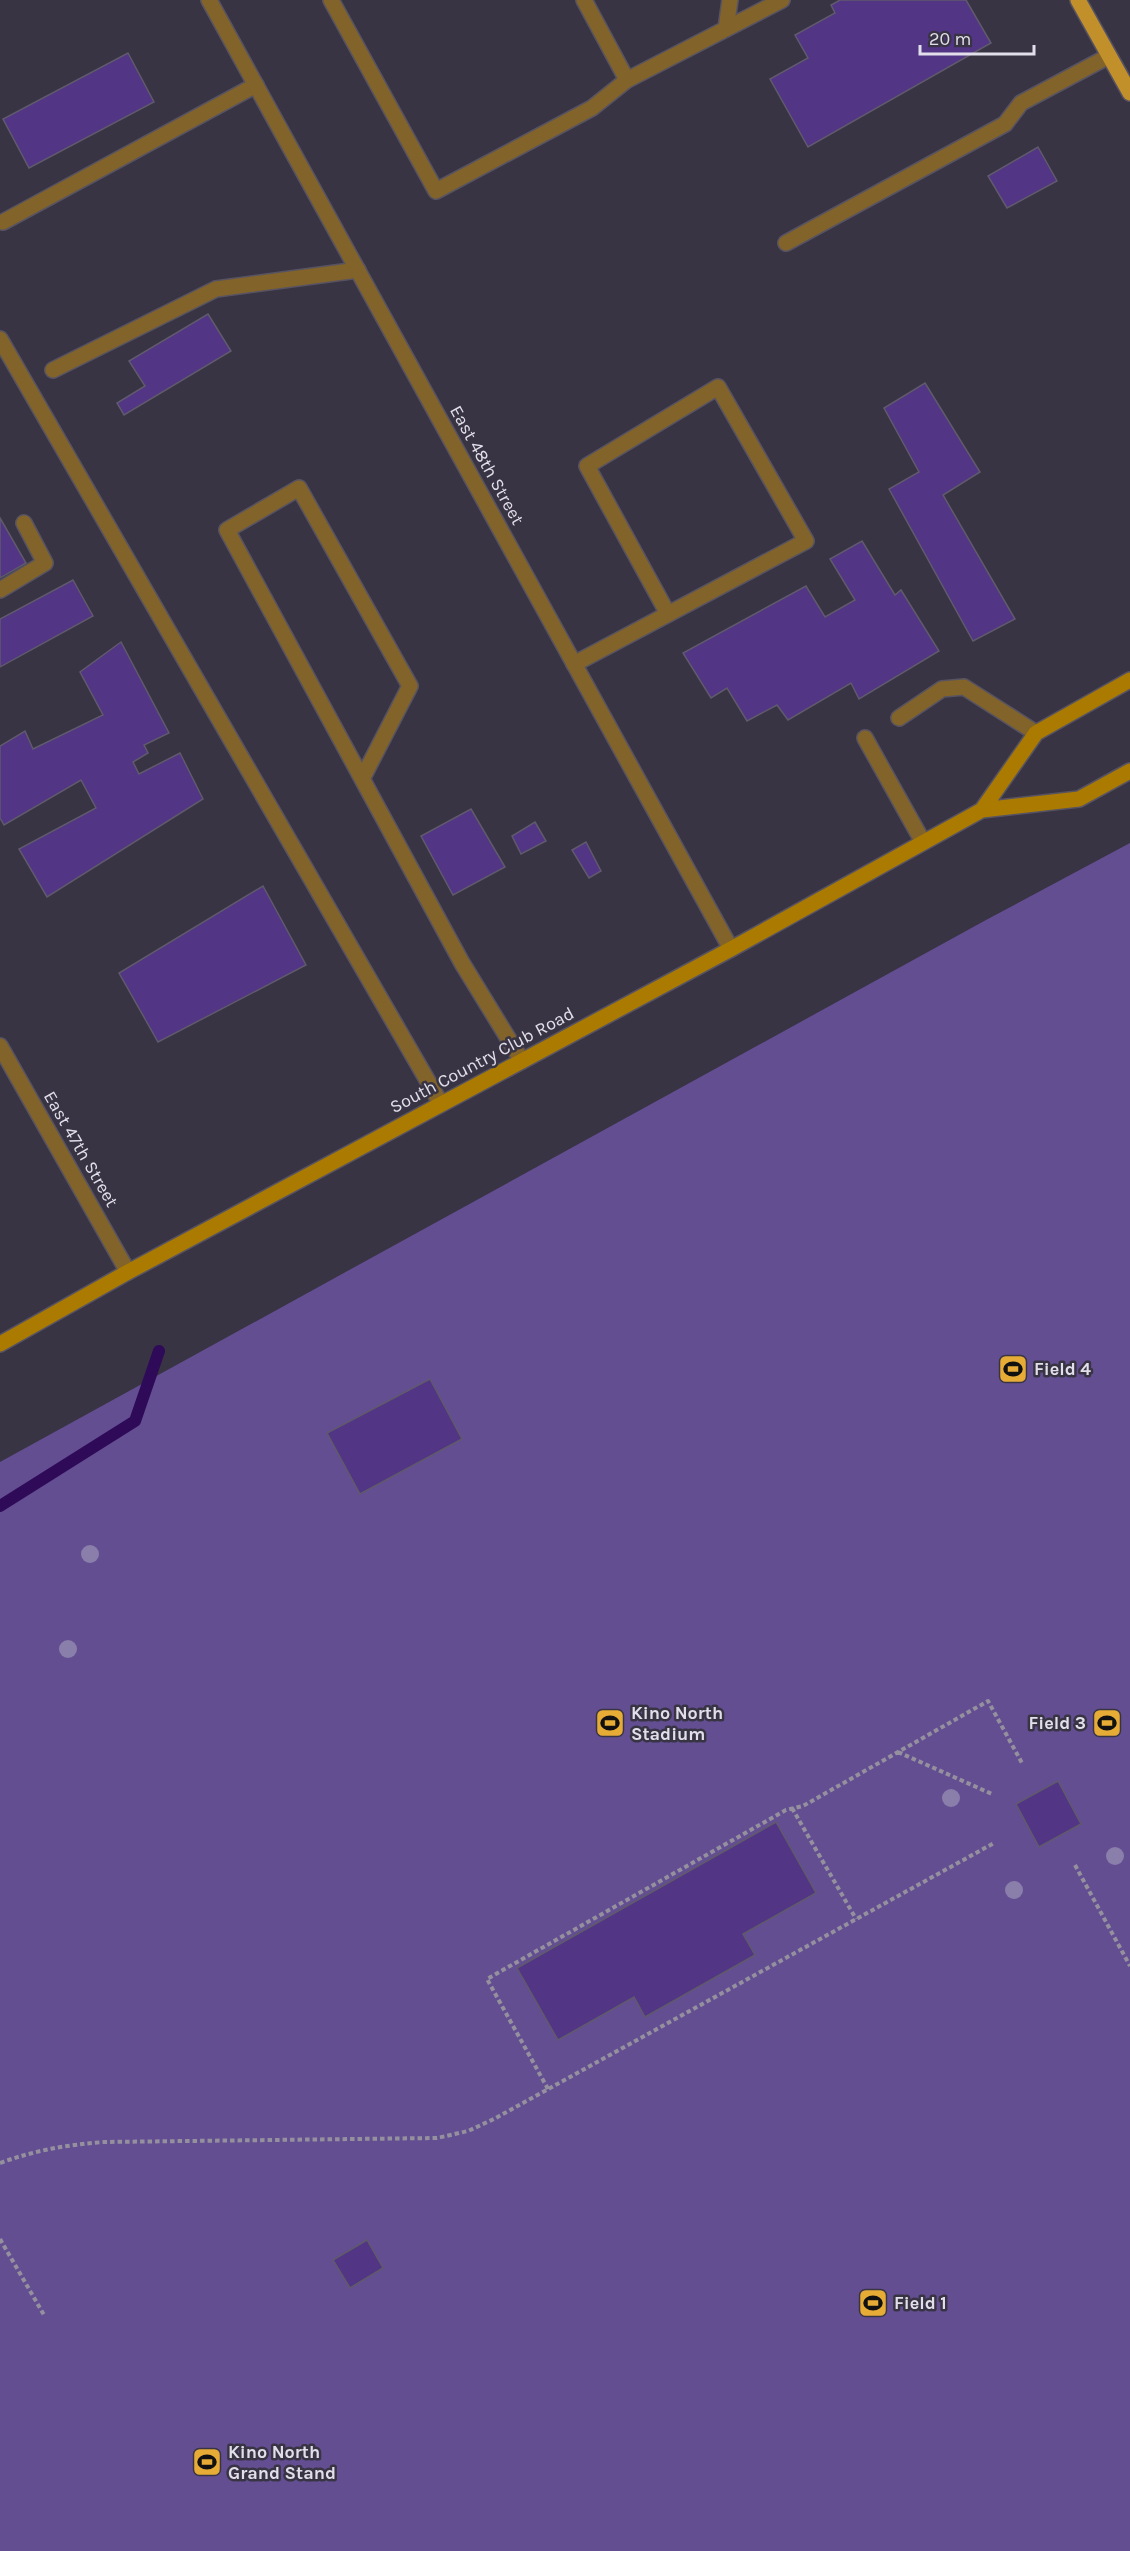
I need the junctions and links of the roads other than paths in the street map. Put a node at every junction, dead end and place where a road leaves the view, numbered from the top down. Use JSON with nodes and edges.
{"nodes":[{"id":1,"x":209,"y":0,"type":"edge"},
{"id":2,"x":331,"y":0,"type":"edge"},
{"id":3,"x":584,"y":0,"type":"edge"},
{"id":4,"x":730,"y":0,"type":"edge"},
{"id":5,"x":782,"y":0,"type":"edge"},
{"id":6,"x":1078,"y":0,"type":"edge"},
{"id":7,"x":726,"y":29,"type":"junction"},
{"id":8,"x":1109,"y":56,"type":"junction"},
{"id":9,"x":627,"y":80,"type":"junction"},
{"id":10,"x":256,"y":85,"type":"junction"},
{"id":11,"x":1130,"y":93,"type":"edge"},
{"id":12,"x":3,"y":222,"type":"dead end"},
{"id":13,"x":786,"y":243,"type":"dead end"},
{"id":14,"x":358,"y":270,"type":"junction"},
{"id":15,"x":0,"y":339,"type":"edge"},
{"id":16,"x":53,"y":370,"type":"dead end"},
{"id":17,"x":24,"y":523,"type":"dead end"},
{"id":18,"x":0,"y":590,"type":"edge"},
{"id":19,"x":668,"y":614,"type":"junction"},
{"id":20,"x":574,"y":664,"type":"junction"},
{"id":21,"x":1130,"y":680,"type":"edge"},
{"id":22,"x":899,"y":718,"type":"dead end"},
{"id":23,"x":1036,"y":733,"type":"junction"},
{"id":24,"x":865,"y":738,"type":"dead end"},
{"id":25,"x":1130,"y":771,"type":"edge"},
{"id":26,"x":362,"y":779,"type":"junction"},
{"id":27,"x":982,"y":810,"type":"junction"},
{"id":28,"x":923,"y":842,"type":"junction"},
{"id":29,"x":731,"y":949,"type":"junction"},
{"id":30,"x":0,"y":1046,"type":"edge"},
{"id":31,"x":522,"y":1061,"type":"junction"},
{"id":32,"x":441,"y":1104,"type":"junction"},
{"id":33,"x":128,"y":1272,"type":"junction"},
{"id":34,"x":0,"y":1344,"type":"edge"}],
"edges":[{"from":1,"to":10,"type":"street","name":"East 48th Street"},
{"from":2,"to":9,"type":"street"},
{"from":3,"to":9,"type":"street"},
{"from":4,"to":7,"type":"street"},
{"from":5,"to":7,"type":"street"},
{"from":6,"to":8,"type":"main road"},
{"from":7,"to":9,"type":"street"},
{"from":8,"to":11,"type":"main road"},
{"from":8,"to":13,"type":"street"},
{"from":10,"to":12,"type":"street"},
{"from":10,"to":14,"type":"street","name":"East 48th Street"},
{"from":14,"to":16,"type":"street"},
{"from":14,"to":20,"type":"street","name":"East 48th Street"},
{"from":15,"to":32,"type":"street"},
{"from":17,"to":18,"type":"street"},
{"from":19,"to":19,"type":"street"},
{"from":19,"to":20,"type":"street"},
{"from":20,"to":29,"type":"street","name":"East 48th Street"},
{"from":21,"to":23,"type":"street","name":"South Country Club Road"},
{"from":22,"to":23,"type":"street"},
{"from":23,"to":27,"type":"street","name":"South Country Club Road"},
{"from":24,"to":28,"type":"street"},
{"from":25,"to":27,"type":"street","name":"South Country Club Road"},
{"from":26,"to":26,"type":"street"},
{"from":26,"to":31,"type":"street"},
{"from":27,"to":28,"type":"street","name":"South Country Club Road"},
{"from":28,"to":29,"type":"street","name":"South Country Club Road"},
{"from":29,"to":31,"type":"street","name":"South Country Club Road"},
{"from":30,"to":33,"type":"street","name":"East 47th Street"},
{"from":31,"to":32,"type":"street","name":"South Country Club Road"},
{"from":32,"to":33,"type":"street","name":"South Country Club Road"},
{"from":33,"to":34,"type":"street","name":"South Country Club Road"}]}
